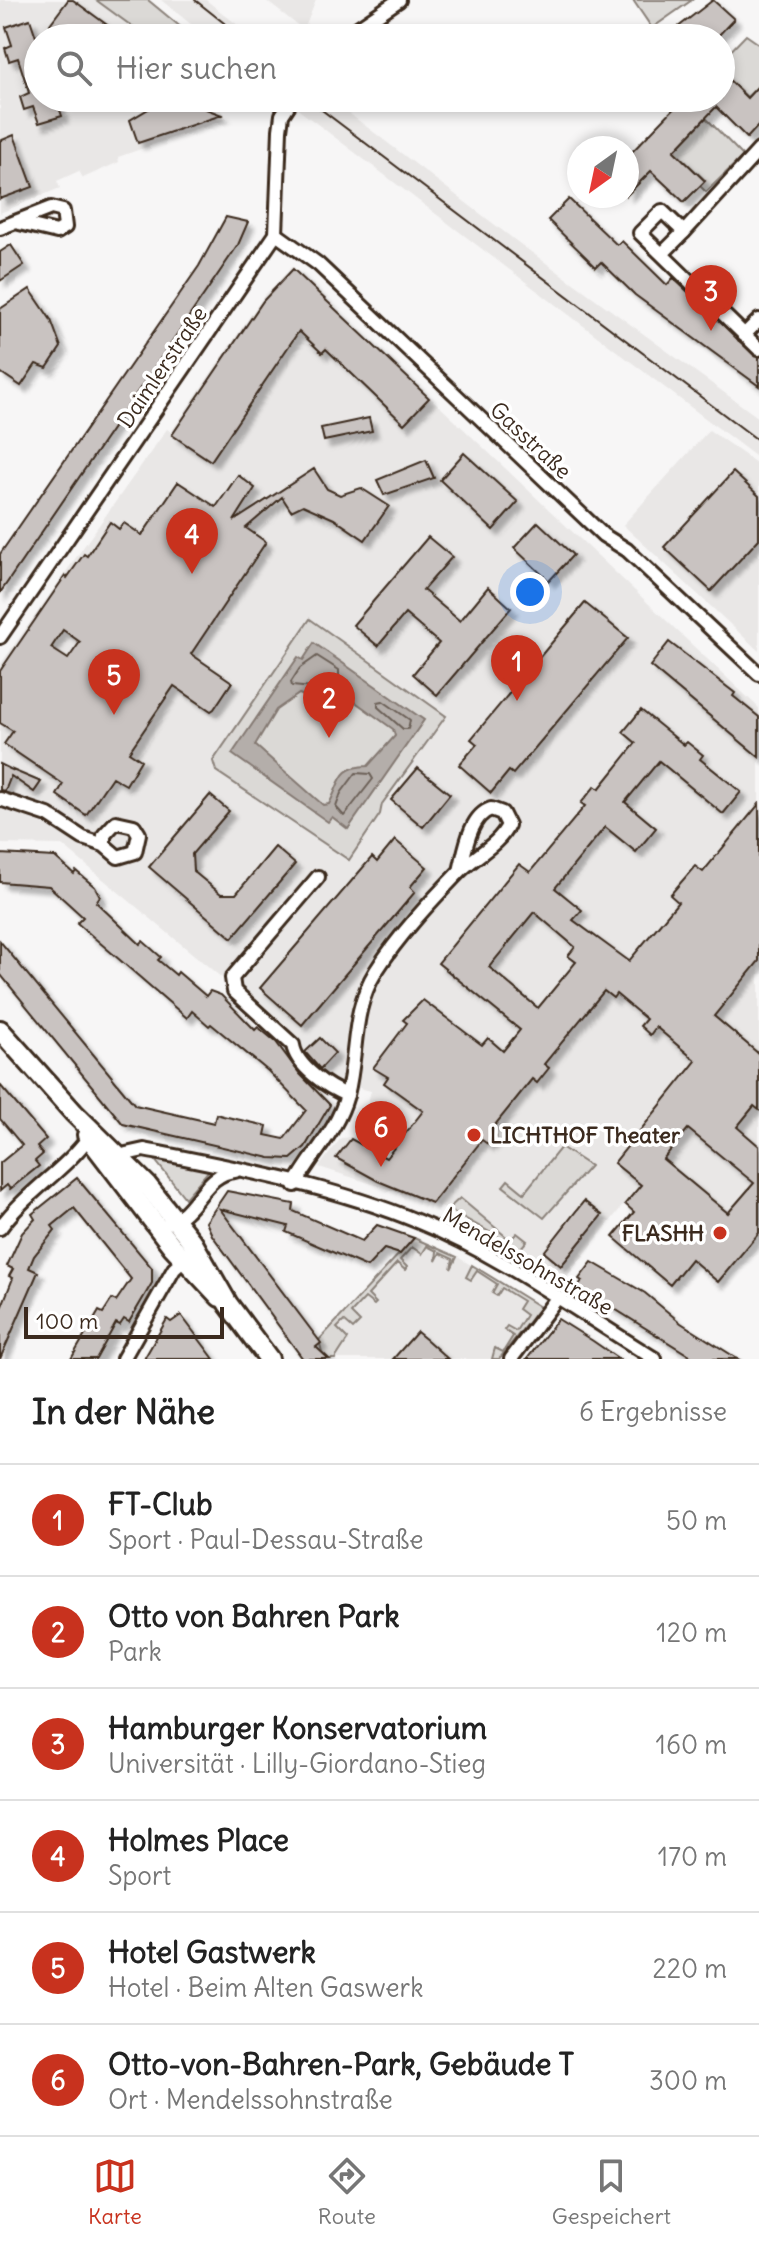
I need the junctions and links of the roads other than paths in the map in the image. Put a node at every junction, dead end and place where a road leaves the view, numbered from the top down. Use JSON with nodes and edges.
{"nodes":[{"id":1,"x":399,"y":0,"type":"edge"},
{"id":2,"x":361,"y":24,"type":"edge"},
{"id":3,"x":284,"y":112,"type":"edge"},
{"id":4,"x":759,"y":150,"type":"edge"},
{"id":5,"x":15,"y":222,"type":"dead end"},
{"id":6,"x":0,"y":228,"type":"edge"},
{"id":7,"x":684,"y":232,"type":"junction"},
{"id":8,"x":276,"y":234,"type":"junction"},
{"id":9,"x":662,"y":254,"type":"junction"},
{"id":10,"x":759,"y":320,"type":"edge"},
{"id":11,"x":744,"y":335,"type":"junction"},
{"id":12,"x":759,"y":349,"type":"edge"},
{"id":13,"x":0,"y":637,"type":"edge"},
{"id":14,"x":759,"y":674,"type":"edge"},
{"id":15,"x":0,"y":799,"type":"edge"},
{"id":16,"x":104,"y":845,"type":"dead end"},
{"id":17,"x":460,"y":871,"type":"junction"},
{"id":18,"x":318,"y":877,"type":"dead end"},
{"id":19,"x":1,"y":1029,"type":"edge"},
{"id":20,"x":347,"y":1095,"type":"junction"},
{"id":21,"x":74,"y":1113,"type":"junction"},
{"id":22,"x":89,"y":1137,"type":"junction"},
{"id":23,"x":122,"y":1158,"type":"junction"},
{"id":24,"x":238,"y":1171,"type":"junction"},
{"id":25,"x":121,"y":1181,"type":"junction"},
{"id":26,"x":295,"y":1185,"type":"junction"},
{"id":27,"x":148,"y":1215,"type":"junction"},
{"id":28,"x":176,"y":1220,"type":"junction"},
{"id":29,"x":0,"y":1228,"type":"edge"},
{"id":30,"x":184,"y":1260,"type":"junction"},
{"id":31,"x":557,"y":1298,"type":"junction"},
{"id":32,"x":228,"y":1304,"type":"junction"},
{"id":33,"x":123,"y":1359,"type":"edge"},
{"id":34,"x":269,"y":1359,"type":"edge"},
{"id":35,"x":511,"y":1359,"type":"edge"},
{"id":36,"x":655,"y":1359,"type":"edge"}],
"edges":[{"from":1,"to":2,"type":"street"},
{"from":3,"to":8,"type":"street"},
{"from":4,"to":7,"type":"street"},
{"from":5,"to":6,"type":"street"},
{"from":7,"to":9,"type":"street"},
{"from":7,"to":9,"type":"street"},
{"from":8,"to":13,"type":"street","name":"Daimlerstraße"},
{"from":8,"to":14,"type":"street","name":"Gasstraße"},
{"from":9,"to":11,"type":"street"},
{"from":10,"to":11,"type":"street"},
{"from":11,"to":12,"type":"street"},
{"from":15,"to":16,"type":"street"},
{"from":17,"to":17,"type":"street"},
{"from":17,"to":20,"type":"street"},
{"from":18,"to":20,"type":"street"},
{"from":19,"to":21,"type":"main road"},
{"from":20,"to":26,"type":"street"},
{"from":21,"to":22,"type":"main road"},
{"from":21,"to":23,"type":"main road"},
{"from":22,"to":25,"type":"main road"},
{"from":22,"to":29,"type":"street"},
{"from":23,"to":24,"type":"street","name":"Mendelssohnstraße"},
{"from":23,"to":25,"type":"street"},
{"from":23,"to":28,"type":"main road"},
{"from":24,"to":26,"type":"street","name":"Mendelssohnstraße"},
{"from":24,"to":28,"type":"street"},
{"from":25,"to":27,"type":"main road"},
{"from":26,"to":31,"type":"street","name":"Mendelssohnstraße"},
{"from":27,"to":28,"type":"street"},
{"from":27,"to":30,"type":"main road"},
{"from":28,"to":32,"type":"main road"},
{"from":30,"to":32,"type":"main road"},
{"from":30,"to":33,"type":"street"},
{"from":31,"to":35,"type":"street"},
{"from":31,"to":36,"type":"street","name":"Mendelssohnstraße"},
{"from":32,"to":34,"type":"main road"}]}
